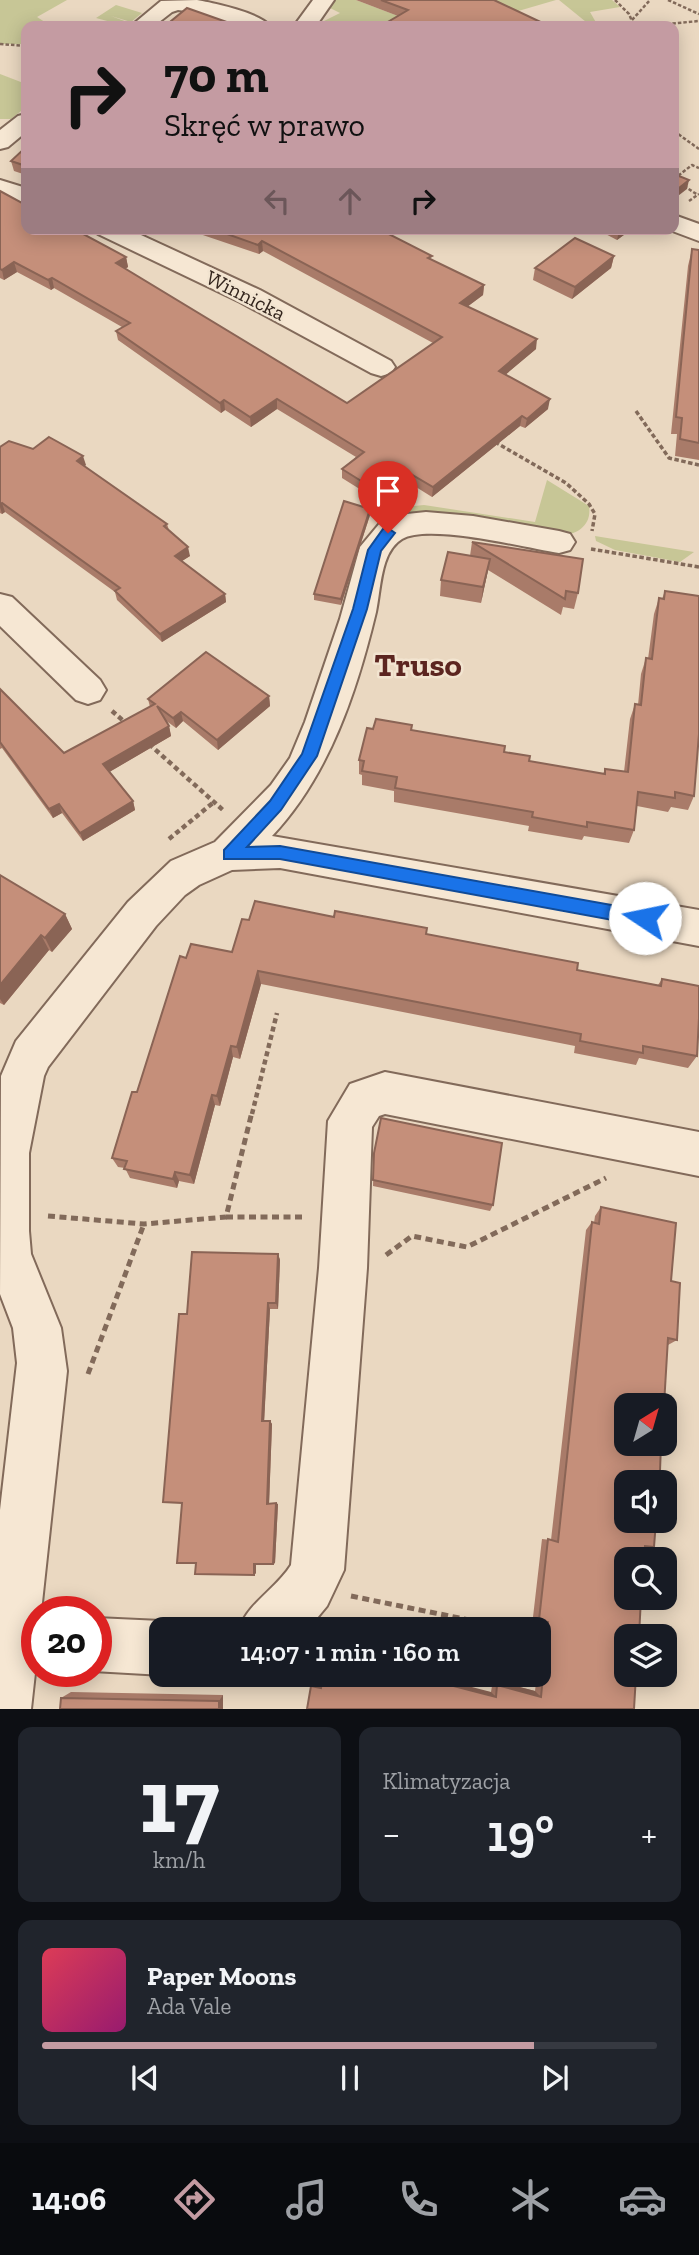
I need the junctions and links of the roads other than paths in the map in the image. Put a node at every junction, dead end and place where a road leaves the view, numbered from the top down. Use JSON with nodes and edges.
{"nodes":[{"id":1,"x":324,"y":0,"type":"edge"},
{"id":2,"x":175,"y":3,"type":"edge"},
{"id":3,"x":149,"y":21,"type":"edge"},
{"id":4,"x":245,"y":21,"type":"edge"},
{"id":5,"x":309,"y":21,"type":"edge"},
{"id":6,"x":21,"y":125,"type":"edge"},
{"id":7,"x":0,"y":142,"type":"edge"},
{"id":8,"x":0,"y":187,"type":"edge"},
{"id":9,"x":21,"y":195,"type":"edge"},
{"id":10,"x":679,"y":225,"type":"edge"},
{"id":11,"x":699,"y":233,"type":"edge"},
{"id":12,"x":120,"y":235,"type":"edge"},
{"id":13,"x":381,"y":367,"type":"dead end"},
{"id":14,"x":559,"y":542,"type":"dead end"},
{"id":15,"x":0,"y":606,"type":"edge"},
{"id":16,"x":88,"y":690,"type":"road end"},
{"id":17,"x":240,"y":844,"type":"junction"},
{"id":18,"x":699,"y":928,"type":"edge"},
{"id":19,"x":699,"y":1154,"type":"edge"},
{"id":20,"x":1,"y":1212,"type":"edge"},
{"id":21,"x":27,"y":1596,"type":"edge"},
{"id":22,"x":280,"y":1617,"type":"edge"},
{"id":23,"x":112,"y":1646,"type":"edge"},
{"id":24,"x":149,"y":1647,"type":"edge"},
{"id":25,"x":21,"y":1652,"type":"edge"},
{"id":26,"x":2,"y":1709,"type":"edge"}],
"edges":[{"from":1,"to":5,"type":"street"},
{"from":2,"to":3,"type":"street"},
{"from":2,"to":4,"type":"street"},
{"from":6,"to":7,"type":"street"},
{"from":8,"to":9,"type":"street"},
{"from":10,"to":11,"type":"street"},
{"from":12,"to":13,"type":"street","name":"Winnicka"},
{"from":14,"to":17,"type":"street"},
{"from":15,"to":16,"type":"street"},
{"from":17,"to":18,"type":"street"},
{"from":17,"to":20,"type":"street"},
{"from":19,"to":22,"type":"street"},
{"from":20,"to":21,"type":"street"},
{"from":23,"to":24,"type":"street"},
{"from":25,"to":26,"type":"street"}]}
